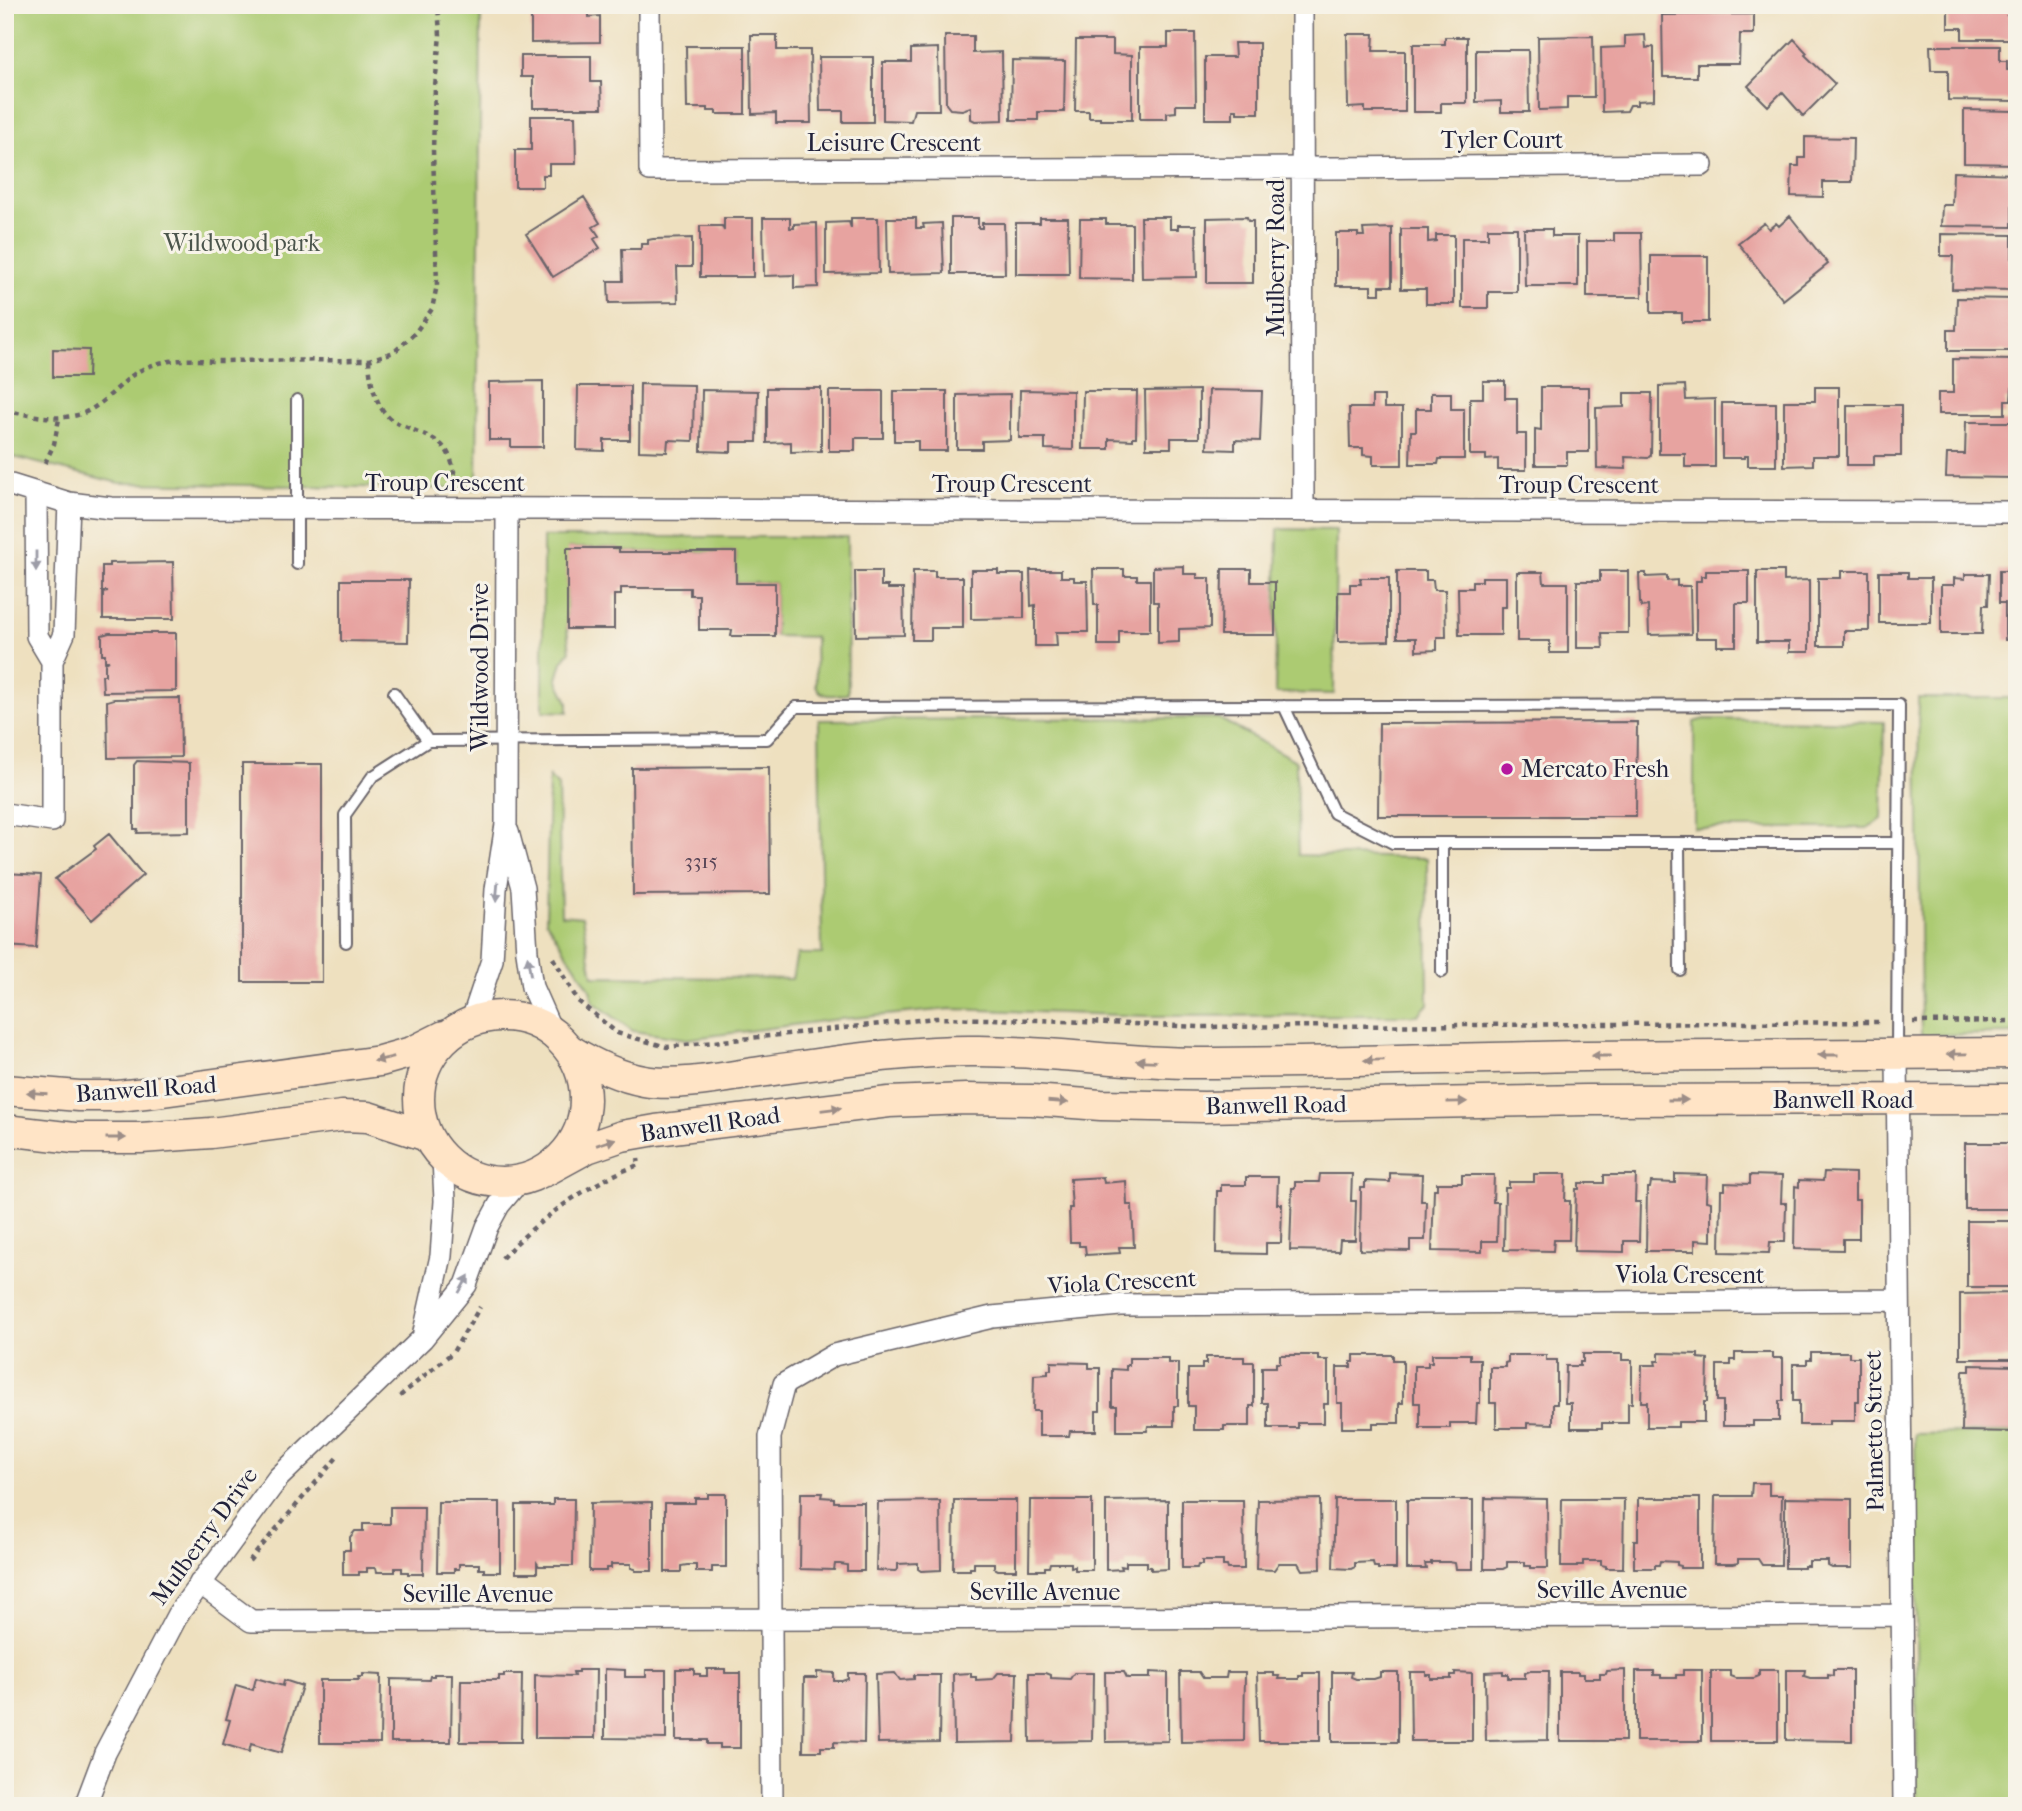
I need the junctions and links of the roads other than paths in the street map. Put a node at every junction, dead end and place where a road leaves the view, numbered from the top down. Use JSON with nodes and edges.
{"nodes":[{"id":1,"x":649,"y":5,"type":"edge"},
{"id":2,"x":1302,"y":5,"type":"edge"},
{"id":3,"x":1702,"y":164,"type":"dead end"},
{"id":4,"x":1302,"y":168,"type":"junction"},
{"id":5,"x":297,"y":400,"type":"dead end"},
{"id":6,"x":7,"y":484,"type":"edge"},
{"id":7,"x":36,"y":493,"type":"junction"},
{"id":8,"x":69,"y":503,"type":"junction"},
{"id":9,"x":297,"y":509,"type":"junction"},
{"id":10,"x":507,"y":510,"type":"junction"},
{"id":11,"x":1303,"y":511,"type":"junction"},
{"id":12,"x":2017,"y":512,"type":"edge"},
{"id":13,"x":297,"y":564,"type":"dead end"},
{"id":14,"x":52,"y":660,"type":"junction"},
{"id":15,"x":394,"y":693,"type":"dead end"},
{"id":16,"x":1284,"y":706,"type":"junction"},
{"id":17,"x":428,"y":741,"type":"junction"},
{"id":18,"x":506,"y":741,"type":"junction"},
{"id":19,"x":5,"y":814,"type":"edge"},
{"id":20,"x":506,"y":824,"type":"junction"},
{"id":21,"x":1442,"y":843,"type":"junction"},
{"id":22,"x":1679,"y":843,"type":"junction"},
{"id":23,"x":1898,"y":843,"type":"junction"},
{"id":24,"x":346,"y":942,"type":"dead end"},
{"id":25,"x":1680,"y":970,"type":"dead end"},
{"id":26,"x":1443,"y":972,"type":"dead end"},
{"id":27,"x":459,"y":1028,"type":"junction"},
{"id":28,"x":560,"y":1040,"type":"junction"},
{"id":29,"x":2017,"y":1053,"type":"edge"},
{"id":30,"x":1897,"y":1055,"type":"junction"},
{"id":31,"x":5,"y":1090,"type":"edge"},
{"id":32,"x":2017,"y":1099,"type":"edge"},
{"id":33,"x":1897,"y":1101,"type":"junction"},
{"id":34,"x":5,"y":1130,"type":"edge"},
{"id":35,"x":435,"y":1147,"type":"junction"},
{"id":36,"x":532,"y":1176,"type":"junction"},
{"id":37,"x":1899,"y":1300,"type":"junction"},
{"id":38,"x":423,"y":1338,"type":"junction"},
{"id":39,"x":200,"y":1583,"type":"junction"},
{"id":40,"x":1902,"y":1615,"type":"junction"},
{"id":41,"x":771,"y":1619,"type":"junction"},
{"id":42,"x":85,"y":1806,"type":"edge"},
{"id":43,"x":772,"y":1806,"type":"edge"},
{"id":44,"x":1904,"y":1806,"type":"edge"}],
"edges":[{"from":1,"to":4,"type":"street","name":"Leisure Crescent"},
{"from":2,"to":4,"type":"street","name":"Mulberry Road"},
{"from":3,"to":4,"type":"street","name":"Tyler Court"},
{"from":4,"to":11,"type":"street","name":"Mulberry Road"},
{"from":5,"to":9,"type":"lane"},
{"from":6,"to":7,"type":"street","name":"Troup Crescent"},
{"from":7,"to":8,"type":"street","name":"Troup Crescent"},
{"from":7,"to":14,"type":"street","one_way":true},
{"from":8,"to":9,"type":"street","name":"Troup Crescent"},
{"from":8,"to":14,"type":"street"},
{"from":9,"to":10,"type":"street","name":"Troup Crescent"},
{"from":9,"to":13,"type":"lane"},
{"from":10,"to":11,"type":"street","name":"Troup Crescent"},
{"from":10,"to":18,"type":"street","name":"Wildwood Drive"},
{"from":11,"to":12,"type":"street","name":"Troup Crescent"},
{"from":14,"to":19,"type":"street"},
{"from":15,"to":17,"type":"lane"},
{"from":16,"to":18,"type":"lane"},
{"from":16,"to":21,"type":"lane"},
{"from":16,"to":23,"type":"lane"},
{"from":17,"to":18,"type":"lane"},
{"from":17,"to":24,"type":"lane"},
{"from":18,"to":20,"type":"street","name":"Wildwood Drive"},
{"from":20,"to":27,"type":"street","name":"Wildwood Drive","one_way":true},
{"from":28,"to":20,"type":"street","name":"Wildwood Drive","one_way":true},
{"from":21,"to":22,"type":"lane"},
{"from":21,"to":26,"type":"lane"},
{"from":22,"to":23,"type":"lane"},
{"from":22,"to":25,"type":"lane"},
{"from":23,"to":30,"type":"lane"},
{"from":27,"to":28,"type":"main road"},
{"from":27,"to":31,"type":"main road","name":"Banwell Road","one_way":true},
{"from":27,"to":35,"type":"main road"},
{"from":30,"to":28,"type":"main road","name":"Banwell Road","one_way":true},
{"from":28,"to":36,"type":"main road"},
{"from":29,"to":30,"type":"main road","name":"Banwell Road","one_way":true},
{"from":30,"to":33,"type":"street","name":"Palmetto Street"},
{"from":32,"to":33,"type":"main road","name":"Banwell Road"},
{"from":36,"to":33,"type":"main road","name":"Banwell Road","one_way":true},
{"from":33,"to":37,"type":"street","name":"Palmetto Street"},
{"from":34,"to":35,"type":"main road","name":"Banwell Road","one_way":true},
{"from":35,"to":36,"type":"main road"},
{"from":35,"to":38,"type":"street"},
{"from":38,"to":36,"type":"street","name":"Mulberry Drive","one_way":true},
{"from":37,"to":40,"type":"street","name":"Palmetto Street"},
{"from":37,"to":41,"type":"street","name":"Viola Crescent"},
{"from":38,"to":39,"type":"street","name":"Mulberry Drive"},
{"from":39,"to":41,"type":"street","name":"Seville Avenue"},
{"from":39,"to":42,"type":"street","name":"Mulberry Drive"},
{"from":40,"to":41,"type":"street","name":"Seville Avenue"},
{"from":40,"to":44,"type":"street","name":"Palmetto Street"},
{"from":41,"to":43,"type":"street","name":"Viola Crescent"}]}
